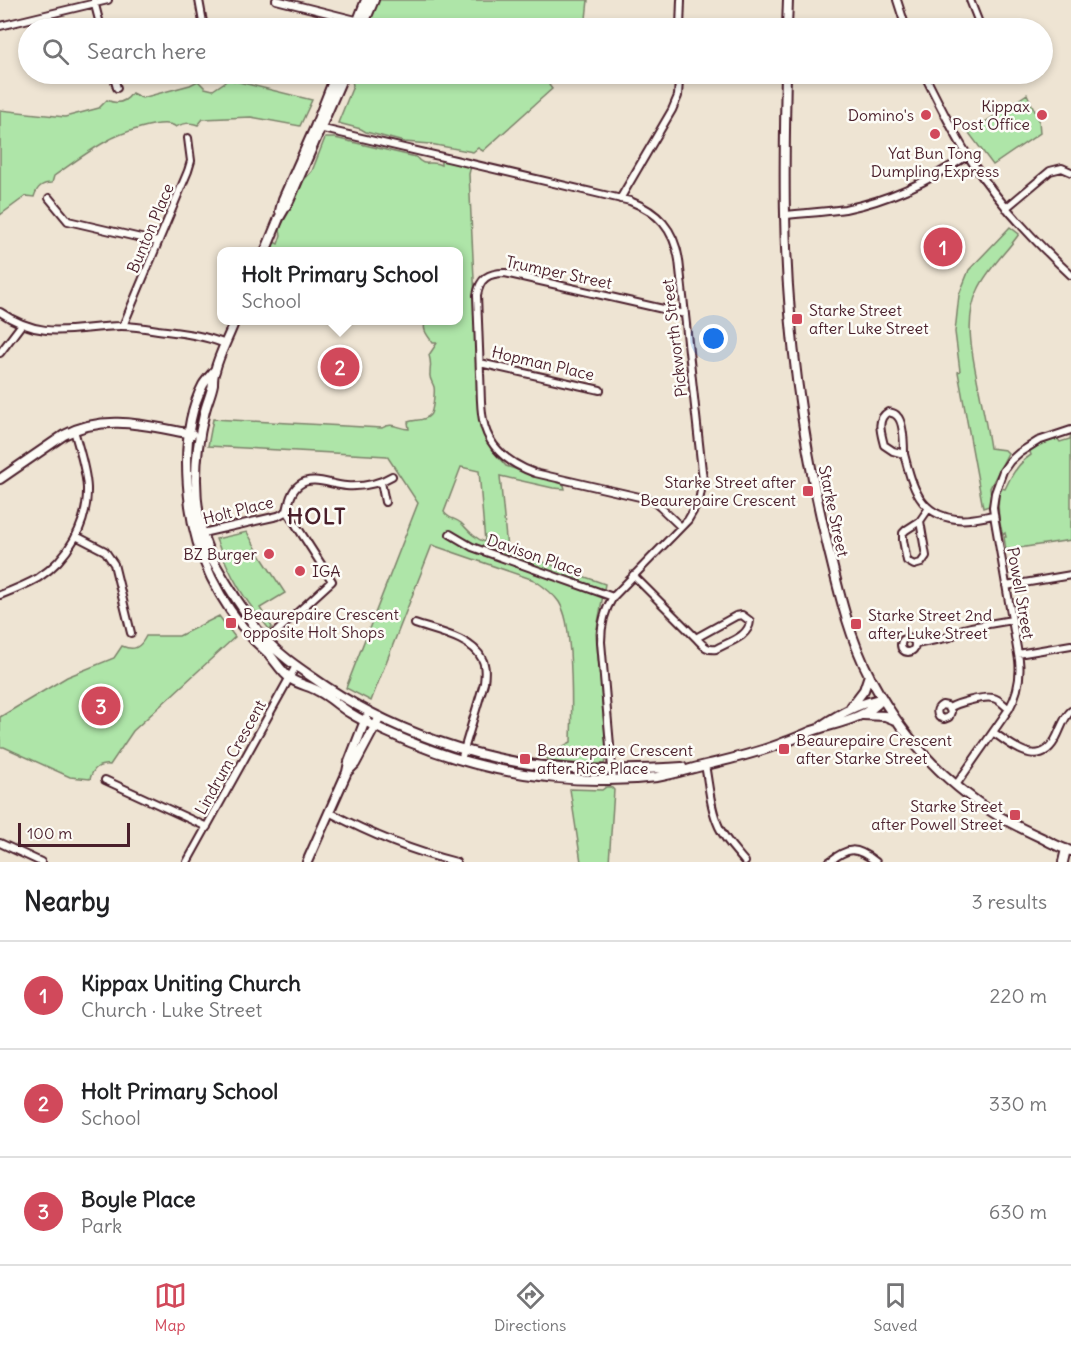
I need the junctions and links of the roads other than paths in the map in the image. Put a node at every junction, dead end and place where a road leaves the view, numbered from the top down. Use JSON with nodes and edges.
{"nodes":[{"id":1,"x":108,"y":0,"type":"edge"},
{"id":2,"x":199,"y":0,"type":"edge"},
{"id":3,"x":276,"y":0,"type":"edge"},
{"id":4,"x":366,"y":0,"type":"edge"},
{"id":5,"x":374,"y":0,"type":"edge"},
{"id":6,"x":681,"y":0,"type":"edge"},
{"id":7,"x":788,"y":0,"type":"edge"},
{"id":8,"x":897,"y":0,"type":"edge"},
{"id":9,"x":970,"y":0,"type":"edge"},
{"id":10,"x":94,"y":2,"type":"edge"},
{"id":11,"x":31,"y":18,"type":"edge"},
{"id":12,"x":98,"y":18,"type":"edge"},
{"id":13,"x":202,"y":18,"type":"edge"},
{"id":14,"x":336,"y":18,"type":"edge"},
{"id":15,"x":362,"y":18,"type":"edge"},
{"id":16,"x":364,"y":18,"type":"edge"},
{"id":17,"x":680,"y":18,"type":"edge"},
{"id":18,"x":787,"y":18,"type":"edge"},
{"id":19,"x":903,"y":18,"type":"edge"},
{"id":20,"x":977,"y":18,"type":"edge"},
{"id":21,"x":18,"y":21,"type":"edge"},
{"id":22,"x":0,"y":26,"type":"edge"},
{"id":23,"x":116,"y":84,"type":"edge"},
{"id":24,"x":333,"y":84,"type":"edge"},
{"id":25,"x":339,"y":84,"type":"edge"},
{"id":26,"x":679,"y":84,"type":"edge"},
{"id":27,"x":786,"y":84,"type":"edge"},
{"id":28,"x":929,"y":84,"type":"edge"},
{"id":29,"x":117,"y":88,"type":"dead end"},
{"id":30,"x":318,"y":127,"type":"junction"},
{"id":31,"x":188,"y":138,"type":"dead end"},
{"id":32,"x":968,"y":155,"type":"junction"},
{"id":33,"x":1071,"y":172,"type":"edge"},
{"id":34,"x":50,"y":198,"type":"dead end"},
{"id":35,"x":620,"y":199,"type":"junction"},
{"id":36,"x":1006,"y":208,"type":"junction"},
{"id":37,"x":785,"y":215,"type":"junction"},
{"id":38,"x":158,"y":242,"type":"junction"},
{"id":39,"x":267,"y":247,"type":"edge"},
{"id":40,"x":1071,"y":275,"type":"edge"},
{"id":41,"x":0,"y":312,"type":"edge"},
{"id":42,"x":685,"y":314,"type":"junction"},
{"id":43,"x":22,"y":324,"type":"junction"},
{"id":44,"x":233,"y":325,"type":"edge"},
{"id":45,"x":123,"y":326,"type":"junction"},
{"id":46,"x":225,"y":344,"type":"junction"},
{"id":47,"x":0,"y":353,"type":"edge"},
{"id":48,"x":480,"y":363,"type":"junction"},
{"id":49,"x":215,"y":370,"type":"junction"},
{"id":50,"x":600,"y":390,"type":"dead end"},
{"id":51,"x":74,"y":430,"type":"junction"},
{"id":52,"x":1071,"y":430,"type":"edge"},
{"id":53,"x":189,"y":433,"type":"junction"},
{"id":54,"x":200,"y":435,"type":"junction"},
{"id":55,"x":903,"y":454,"type":"junction"},
{"id":56,"x":392,"y":476,"type":"dead end"},
{"id":57,"x":0,"y":479,"type":"edge"},
{"id":58,"x":381,"y":482,"type":"junction"},
{"id":59,"x":385,"y":502,"type":"dead end"},
{"id":60,"x":929,"y":508,"type":"junction"},
{"id":61,"x":287,"y":511,"type":"junction"},
{"id":62,"x":994,"y":515,"type":"junction"},
{"id":63,"x":920,"y":520,"type":"junction"},
{"id":64,"x":681,"y":527,"type":"junction"},
{"id":65,"x":199,"y":534,"type":"junction"},
{"id":66,"x":450,"y":534,"type":"dead end"},
{"id":67,"x":76,"y":536,"type":"junction"},
{"id":68,"x":633,"y":575,"type":"junction"},
{"id":69,"x":1071,"y":575,"type":"edge"},
{"id":70,"x":1006,"y":586,"type":"junction"},
{"id":71,"x":0,"y":596,"type":"edge"},
{"id":72,"x":613,"y":597,"type":"junction"},
{"id":73,"x":1012,"y":620,"type":"junction"},
{"id":74,"x":415,"y":624,"type":"dead end"},
{"id":75,"x":131,"y":633,"type":"dead end"},
{"id":76,"x":696,"y":638,"type":"junction"},
{"id":77,"x":264,"y":644,"type":"junction"},
{"id":78,"x":916,"y":644,"type":"dead end"},
{"id":79,"x":1071,"y":645,"type":"edge"},
{"id":80,"x":1018,"y":654,"type":"junction"},
{"id":81,"x":296,"y":666,"type":"junction"},
{"id":82,"x":869,"y":675,"type":"junction"},
{"id":83,"x":289,"y":678,"type":"junction"},
{"id":84,"x":882,"y":699,"type":"junction"},
{"id":85,"x":949,"y":708,"type":"dead end"},
{"id":86,"x":1009,"y":709,"type":"junction"},
{"id":87,"x":370,"y":711,"type":"junction"},
{"id":88,"x":848,"y":711,"type":"junction"},
{"id":89,"x":1071,"y":711,"type":"edge"},
{"id":90,"x":860,"y":715,"type":"junction"},
{"id":91,"x":380,"y":717,"type":"junction"},
{"id":92,"x":365,"y":721,"type":"junction"},
{"id":93,"x":896,"y":721,"type":"junction"},
{"id":94,"x":1063,"y":723,"type":"junction"},
{"id":95,"x":1071,"y":725,"type":"edge"},
{"id":96,"x":375,"y":726,"type":"junction"},
{"id":97,"x":814,"y":731,"type":"junction"},
{"id":98,"x":993,"y":732,"type":"junction"},
{"id":99,"x":464,"y":750,"type":"junction"},
{"id":100,"x":461,"y":760,"type":"junction"},
{"id":101,"x":705,"y":765,"type":"junction"},
{"id":102,"x":612,"y":770,"type":"junction"},
{"id":103,"x":347,"y":772,"type":"junction"},
{"id":104,"x":105,"y":780,"type":"dead end"},
{"id":105,"x":613,"y":780,"type":"junction"},
{"id":106,"x":956,"y":785,"type":"junction"},
{"id":107,"x":329,"y":812,"type":"junction"},
{"id":108,"x":207,"y":826,"type":"junction"},
{"id":109,"x":0,"y":843,"type":"edge"},
{"id":110,"x":1069,"y":850,"type":"edge"},
{"id":111,"x":742,"y":861,"type":"edge"},
{"id":112,"x":41,"y":862,"type":"edge"},
{"id":113,"x":187,"y":862,"type":"edge"},
{"id":114,"x":307,"y":862,"type":"edge"},
{"id":115,"x":456,"y":862,"type":"edge"},
{"id":116,"x":829,"y":862,"type":"edge"},
{"id":117,"x":876,"y":862,"type":"edge"},
{"id":118,"x":1062,"y":862,"type":"edge"}],
"edges":[{"from":1,"to":10,"type":"street"},
{"from":2,"to":13,"type":"street"},
{"from":3,"to":14,"type":"street"},
{"from":4,"to":15,"type":"street"},
{"from":5,"to":16,"type":"street"},
{"from":6,"to":17,"type":"street"},
{"from":7,"to":18,"type":"street"},
{"from":8,"to":19,"type":"street"},
{"from":9,"to":20,"type":"street"},
{"from":10,"to":11,"type":"street"},
{"from":10,"to":12,"type":"street"},
{"from":21,"to":22,"type":"street"},
{"from":23,"to":29,"type":"street"},
{"from":24,"to":30,"type":"street"},
{"from":25,"to":30,"type":"street"},
{"from":26,"to":35,"type":"street"},
{"from":27,"to":37,"type":"street","name":"Starke Street"},
{"from":28,"to":32,"type":"street"},
{"from":30,"to":35,"type":"street","name":"Pickworth Street"},
{"from":30,"to":39,"type":"street"},
{"from":31,"to":38,"type":"street","name":"Bunton Place"},
{"from":32,"to":36,"type":"street"},
{"from":32,"to":37,"type":"street"},
{"from":33,"to":36,"type":"street"},
{"from":34,"to":38,"type":"street"},
{"from":35,"to":42,"type":"street","name":"Pickworth Street"},
{"from":36,"to":40,"type":"street"},
{"from":37,"to":82,"type":"street","name":"Starke Street"},
{"from":38,"to":45,"type":"street","name":"Bunton Place"},
{"from":41,"to":43,"type":"street"},
{"from":42,"to":48,"type":"street","name":"Trumper Street"},
{"from":42,"to":64,"type":"street","name":"Pickworth Street"},
{"from":43,"to":45,"type":"street"},
{"from":43,"to":47,"type":"street"},
{"from":44,"to":46,"type":"street"},
{"from":45,"to":46,"type":"street"},
{"from":46,"to":49,"type":"street"},
{"from":48,"to":50,"type":"street","name":"Hopman Place"},
{"from":48,"to":64,"type":"street","name":"Trumper Street"},
{"from":49,"to":53,"type":"street"},
{"from":49,"to":54,"type":"street"},
{"from":51,"to":53,"type":"street"},
{"from":51,"to":57,"type":"street"},
{"from":51,"to":67,"type":"street"},
{"from":52,"to":62,"type":"street","name":"Powell Street"},
{"from":53,"to":54,"type":"street"},
{"from":53,"to":65,"type":"street"},
{"from":54,"to":65,"type":"street"},
{"from":55,"to":55,"type":"street"},
{"from":55,"to":60,"type":"street"},
{"from":56,"to":58,"type":"street"},
{"from":58,"to":59,"type":"street"},
{"from":58,"to":61,"type":"street"},
{"from":60,"to":62,"type":"street"},
{"from":60,"to":63,"type":"street"},
{"from":61,"to":65,"type":"street","name":"Holt Place"},
{"from":61,"to":77,"type":"street","name":"Holt Place"},
{"from":62,"to":70,"type":"street","name":"Powell Street"},
{"from":63,"to":63,"type":"street"},
{"from":64,"to":68,"type":"street","name":"Pickworth Street"},
{"from":65,"to":77,"type":"street"},
{"from":66,"to":72,"type":"street","name":"Davison Place"},
{"from":67,"to":71,"type":"street"},
{"from":67,"to":75,"type":"street"},
{"from":68,"to":72,"type":"street","name":"Pickworth Street"},
{"from":68,"to":76,"type":"street"},
{"from":69,"to":70,"type":"street"},
{"from":70,"to":73,"type":"street","name":"Powell Street"},
{"from":72,"to":102,"type":"street","name":"Pickworth Street"},
{"from":73,"to":78,"type":"street"},
{"from":73,"to":80,"type":"street","name":"Powell Street"},
{"from":74,"to":99,"type":"street"},
{"from":76,"to":76,"type":"street"},
{"from":77,"to":81,"type":"street"},
{"from":77,"to":83,"type":"street"},
{"from":79,"to":80,"type":"street"},
{"from":80,"to":86,"type":"street","name":"Powell Street"},
{"from":81,"to":83,"type":"street","name":"Lindrum Crescent"},
{"from":81,"to":87,"type":"street"},
{"from":82,"to":84,"type":"street","name":"Starke Street"},
{"from":82,"to":88,"type":"street"},
{"from":83,"to":92,"type":"street"},
{"from":83,"to":108,"type":"street","name":"Lindrum Crescent"},
{"from":84,"to":88,"type":"street"},
{"from":84,"to":90,"type":"street"},
{"from":84,"to":93,"type":"street","name":"Starke Street"},
{"from":85,"to":86,"type":"street"},
{"from":86,"to":98,"type":"street","name":"Powell Street"},
{"from":87,"to":91,"type":"street"},
{"from":87,"to":92,"type":"street"},
{"from":88,"to":97,"type":"street"},
{"from":89,"to":94,"type":"street"},
{"from":90,"to":93,"type":"street"},
{"from":90,"to":97,"type":"street"},
{"from":91,"to":96,"type":"street"},
{"from":91,"to":99,"type":"street"},
{"from":92,"to":96,"type":"street"},
{"from":92,"to":103,"type":"street"},
{"from":93,"to":106,"type":"street","name":"Starke Street"},
{"from":94,"to":95,"type":"street"},
{"from":94,"to":98,"type":"street"},
{"from":96,"to":100,"type":"street"},
{"from":96,"to":103,"type":"street"},
{"from":97,"to":101,"type":"street"},
{"from":98,"to":106,"type":"street","name":"Powell Street"},
{"from":99,"to":100,"type":"street"},
{"from":99,"to":102,"type":"street"},
{"from":100,"to":105,"type":"street"},
{"from":101,"to":102,"type":"street"},
{"from":101,"to":105,"type":"street"},
{"from":101,"to":111,"type":"street"},
{"from":102,"to":105,"type":"street","name":"Pickworth Street"},
{"from":103,"to":107,"type":"street"},
{"from":104,"to":108,"type":"street"},
{"from":106,"to":110,"type":"street","name":"Starke Street"},
{"from":107,"to":114,"type":"street"},
{"from":107,"to":115,"type":"street"},
{"from":108,"to":113,"type":"street","name":"Lindrum Crescent"},
{"from":109,"to":112,"type":"street"},
{"from":110,"to":118,"type":"street"},
{"from":116,"to":117,"type":"street"}]}
